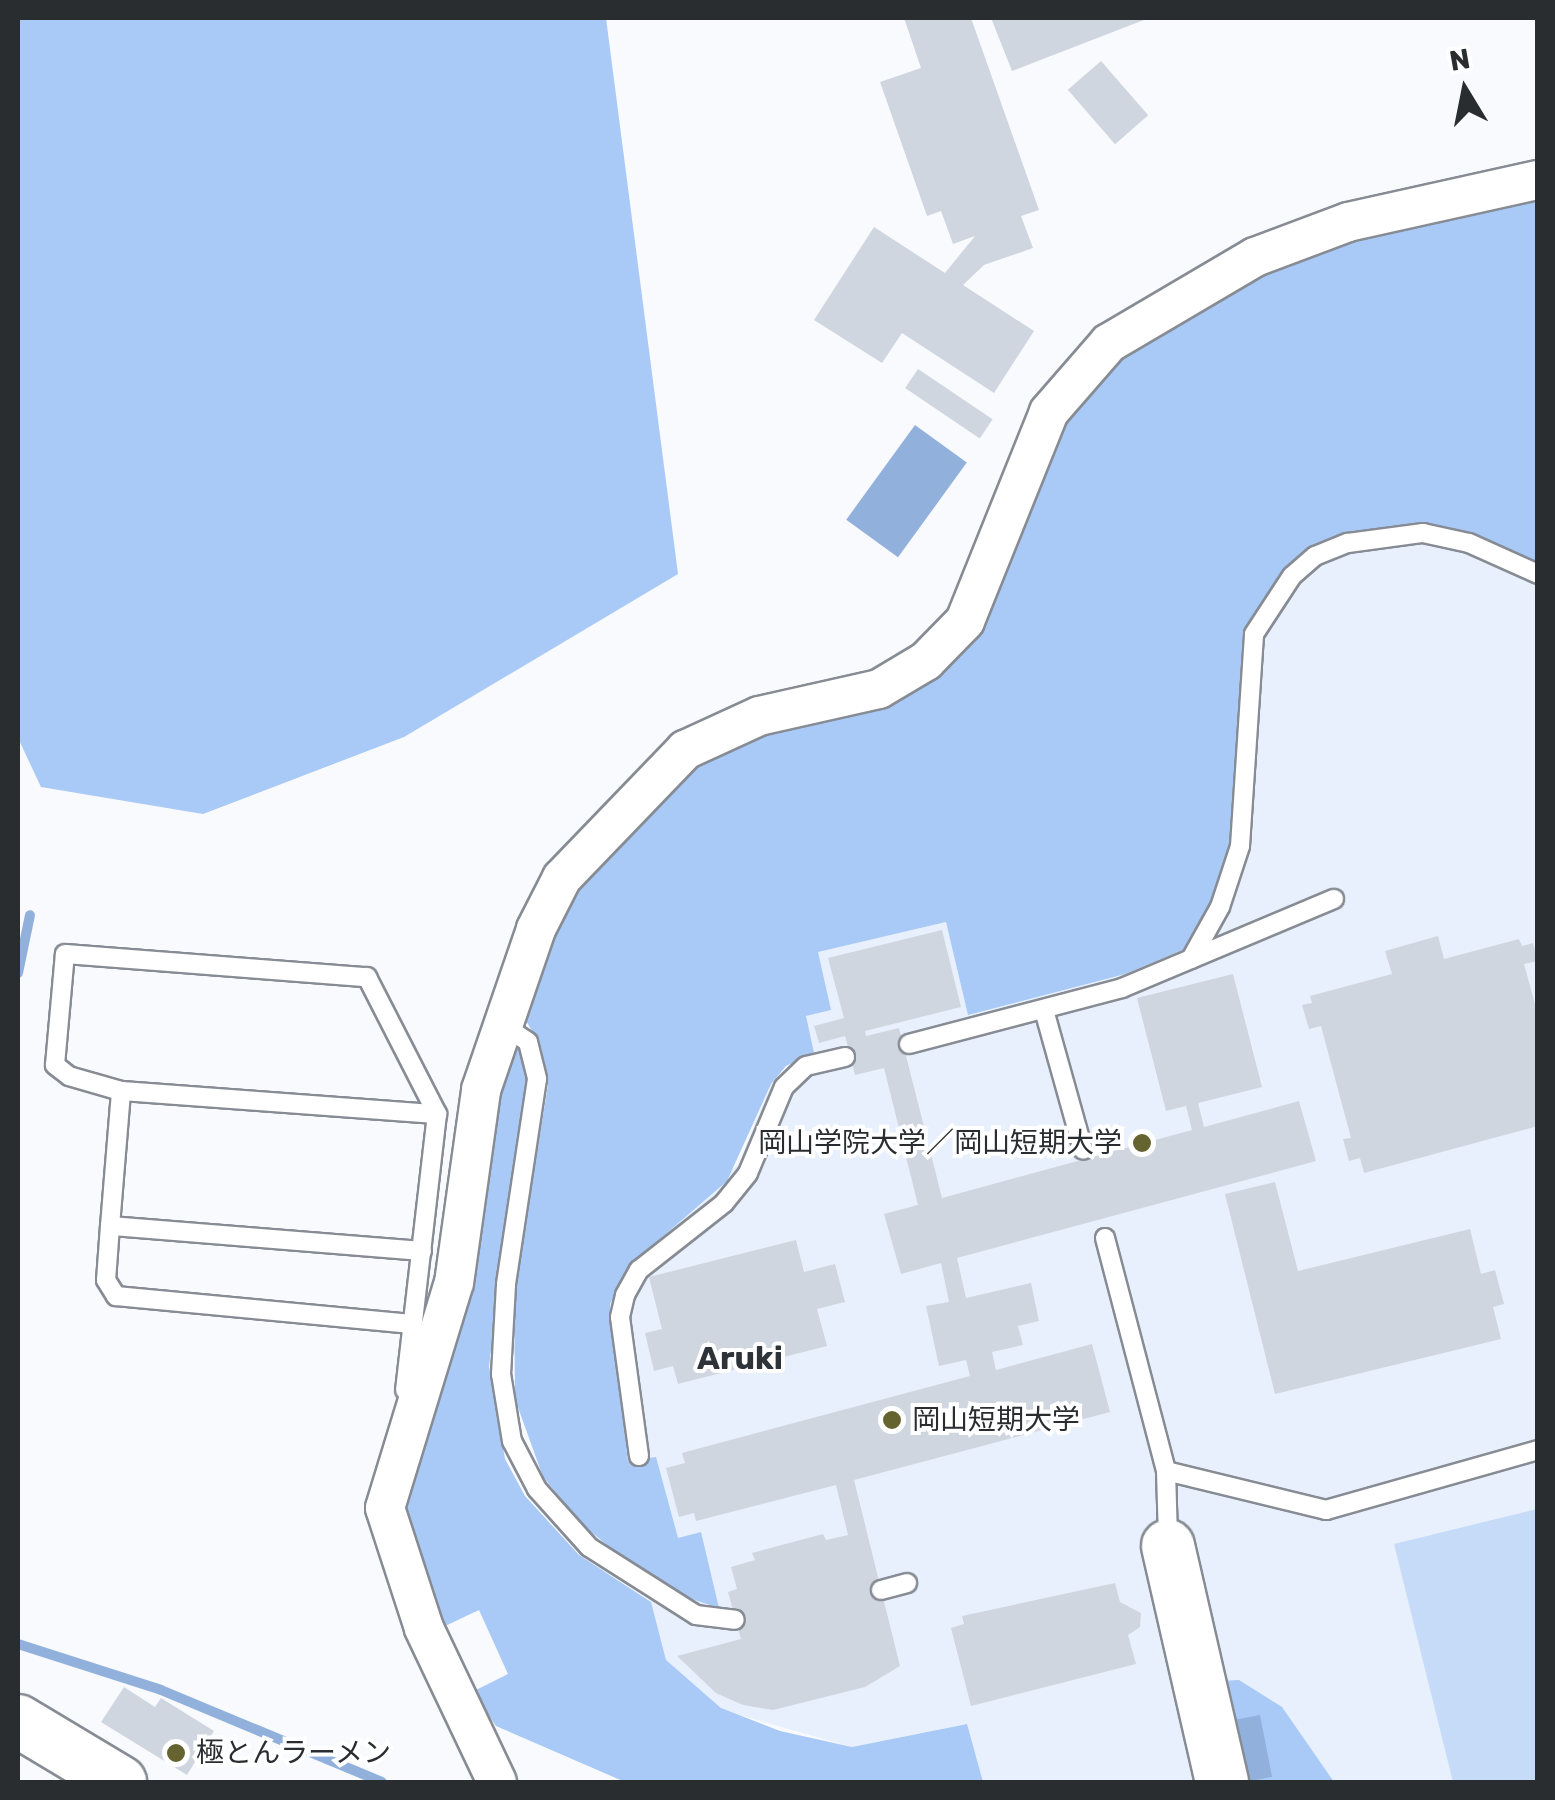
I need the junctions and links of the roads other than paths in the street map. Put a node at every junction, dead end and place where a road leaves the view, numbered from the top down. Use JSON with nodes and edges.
{"nodes":[{"id":1,"x":1538,"y":180,"type":"edge"},
{"id":2,"x":1538,"y":574,"type":"edge"},
{"id":3,"x":1334,"y":899,"type":"dead end"},
{"id":4,"x":1191,"y":959,"type":"junction"},
{"id":5,"x":1044,"y":1010,"type":"junction"},
{"id":6,"x":503,"y":1025,"type":"junction"},
{"id":7,"x":909,"y":1044,"type":"dead end"},
{"id":8,"x":846,"y":1057,"type":"dead end"},
{"id":9,"x":121,"y":1091,"type":"junction"},
{"id":10,"x":437,"y":1114,"type":"junction"},
{"id":11,"x":1083,"y":1150,"type":"dead end"},
{"id":12,"x":110,"y":1226,"type":"junction"},
{"id":13,"x":1104,"y":1238,"type":"dead end"},
{"id":14,"x":422,"y":1251,"type":"junction"},
{"id":15,"x":404,"y":1323,"type":"dead end"},
{"id":16,"x":1538,"y":1450,"type":"edge"},
{"id":17,"x":639,"y":1456,"type":"dead end"},
{"id":18,"x":396,"y":1464,"type":"junction"},
{"id":19,"x":1166,"y":1470,"type":"junction"},
{"id":20,"x":1168,"y":1546,"type":"joint"},
{"id":21,"x":908,"y":1583,"type":"dead end"},
{"id":22,"x":880,"y":1590,"type":"dead end"},
{"id":23,"x":736,"y":1620,"type":"dead end"},
{"id":24,"x":18,"y":1721,"type":"edge"},
{"id":25,"x":120,"y":1782,"type":"edge"},
{"id":26,"x":497,"y":1782,"type":"edge"},
{"id":27,"x":1222,"y":1782,"type":"edge"}],
"edges":[{"from":1,"to":6,"type":"street"},
{"from":2,"to":4,"type":"lane"},
{"from":3,"to":4,"type":"lane"},
{"from":4,"to":5,"type":"lane"},
{"from":5,"to":7,"type":"lane"},
{"from":5,"to":11,"type":"lane"},
{"from":6,"to":18,"type":"street"},
{"from":6,"to":23,"type":"lane"},
{"from":8,"to":17,"type":"lane"},
{"from":9,"to":10,"type":"lane"},
{"from":9,"to":10,"type":"lane"},
{"from":9,"to":12,"type":"lane"},
{"from":10,"to":14,"type":"lane"},
{"from":12,"to":14,"type":"lane"},
{"from":12,"to":15,"type":"lane"},
{"from":13,"to":19,"type":"lane"},
{"from":14,"to":18,"type":"lane"},
{"from":16,"to":19,"type":"lane"},
{"from":18,"to":26,"type":"street"},
{"from":19,"to":20,"type":"lane"},
{"from":20,"to":27,"type":"street"},
{"from":21,"to":22,"type":"lane"},
{"from":24,"to":25,"type":"street"}]}
